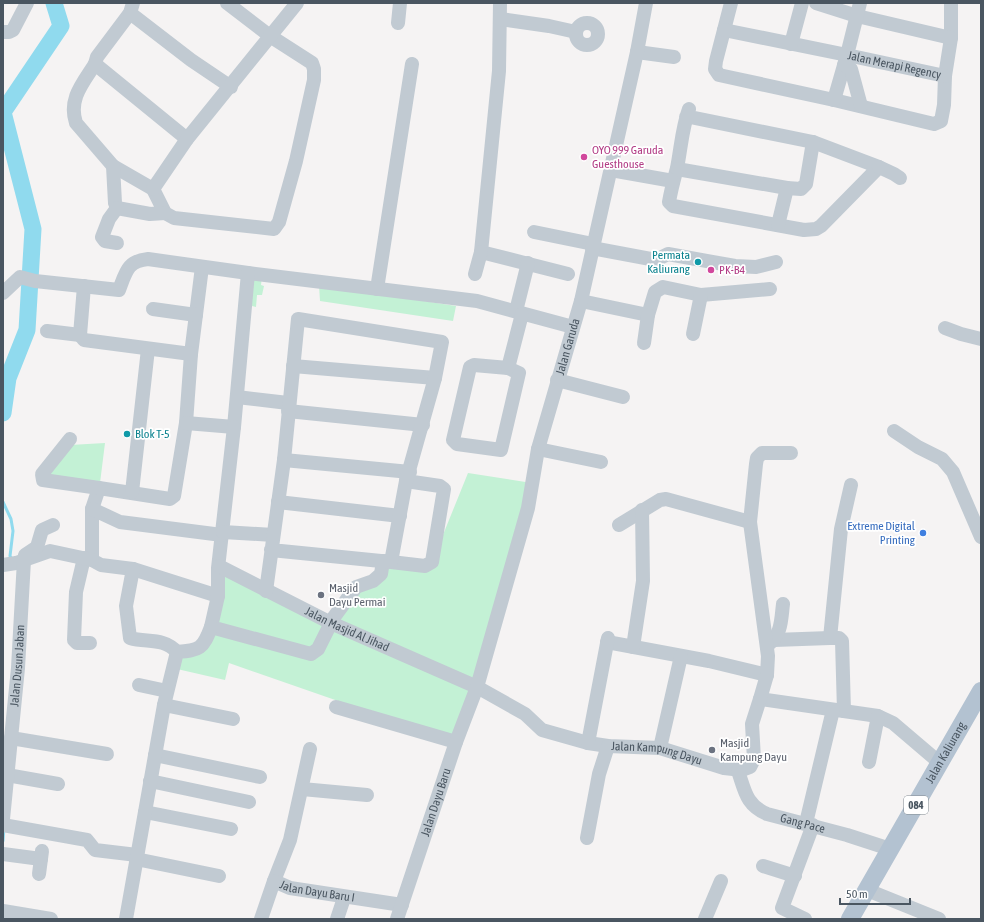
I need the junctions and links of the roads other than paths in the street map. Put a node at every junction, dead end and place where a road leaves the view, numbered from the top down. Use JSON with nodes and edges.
{"nodes":[{"id":1,"x":27,"y":3,"type":"edge"},
{"id":2,"x":227,"y":3,"type":"edge"},
{"id":3,"x":297,"y":3,"type":"edge"},
{"id":4,"x":400,"y":3,"type":"edge"},
{"id":5,"x":500,"y":3,"type":"edge"},
{"id":6,"x":646,"y":3,"type":"edge"},
{"id":7,"x":731,"y":3,"type":"edge"},
{"id":8,"x":802,"y":3,"type":"edge"},
{"id":9,"x":816,"y":3,"type":"edge"},
{"id":10,"x":951,"y":3,"type":"edge"},
{"id":11,"x":132,"y":8,"type":"edge"},
{"id":12,"x":859,"y":9,"type":"edge"},
{"id":13,"x":500,"y":19,"type":"junction"},
{"id":14,"x":398,"y":23,"type":"dead end"},
{"id":15,"x":724,"y":30,"type":"junction"},
{"id":16,"x":3,"y":32,"type":"edge"},
{"id":17,"x":576,"y":32,"type":"dead end"},
{"id":18,"x":270,"y":36,"type":"junction"},
{"id":19,"x":951,"y":38,"type":"junction"},
{"id":20,"x":791,"y":44,"type":"junction"},
{"id":21,"x":637,"y":52,"type":"junction"},
{"id":22,"x":674,"y":57,"type":"dead end"},
{"id":23,"x":845,"y":60,"type":"junction"},
{"id":24,"x":95,"y":64,"type":"junction"},
{"id":25,"x":412,"y":64,"type":"dead end"},
{"id":26,"x":945,"y":76,"type":"junction"},
{"id":27,"x":231,"y":87,"type":"junction"},
{"id":28,"x":834,"y":100,"type":"junction"},
{"id":29,"x":861,"y":106,"type":"junction"},
{"id":30,"x":188,"y":139,"type":"junction"},
{"id":31,"x":813,"y":142,"type":"junction"},
{"id":32,"x":113,"y":166,"type":"junction"},
{"id":33,"x":879,"y":167,"type":"junction"},
{"id":34,"x":611,"y":170,"type":"junction"},
{"id":35,"x":675,"y":175,"type":"junction"},
{"id":36,"x":900,"y":178,"type":"dead end"},
{"id":37,"x":787,"y":188,"type":"junction"},
{"id":38,"x":153,"y":189,"type":"junction"},
{"id":39,"x":117,"y":208,"type":"junction"},
{"id":40,"x":165,"y":213,"type":"junction"},
{"id":41,"x":778,"y":225,"type":"junction"},
{"id":42,"x":534,"y":232,"type":"dead end"},
{"id":43,"x":117,"y":243,"type":"dead end"},
{"id":44,"x":593,"y":246,"type":"junction"},
{"id":45,"x":481,"y":252,"type":"junction"},
{"id":46,"x":776,"y":262,"type":"dead end"},
{"id":47,"x":528,"y":263,"type":"junction"},
{"id":48,"x":202,"y":267,"type":"junction"},
{"id":49,"x":248,"y":273,"type":"junction"},
{"id":50,"x":475,"y":274,"type":"dead end"},
{"id":51,"x":568,"y":274,"type":"dead end"},
{"id":52,"x":84,"y":286,"type":"junction"},
{"id":53,"x":377,"y":289,"type":"junction"},
{"id":54,"x":770,"y":289,"type":"dead end"},
{"id":55,"x":3,"y":293,"type":"edge"},
{"id":56,"x":701,"y":295,"type":"junction"},
{"id":57,"x":581,"y":301,"type":"junction"},
{"id":58,"x":153,"y":309,"type":"dead end"},
{"id":59,"x":519,"y":313,"type":"junction"},
{"id":60,"x":196,"y":315,"type":"junction"},
{"id":61,"x":648,"y":315,"type":"junction"},
{"id":62,"x":573,"y":327,"type":"junction"},
{"id":63,"x":946,"y":328,"type":"dead end"},
{"id":64,"x":47,"y":331,"type":"dead end"},
{"id":65,"x":694,"y":334,"type":"dead end"},
{"id":66,"x":80,"y":335,"type":"junction"},
{"id":67,"x":981,"y":338,"type":"edge"},
{"id":68,"x":644,"y":343,"type":"dead end"},
{"id":69,"x":148,"y":349,"type":"junction"},
{"id":70,"x":191,"y":354,"type":"junction"},
{"id":71,"x":293,"y":366,"type":"junction"},
{"id":72,"x":508,"y":368,"type":"junction"},
{"id":73,"x":436,"y":378,"type":"junction"},
{"id":74,"x":557,"y":380,"type":"junction"},
{"id":75,"x":623,"y":397,"type":"dead end"},
{"id":76,"x":237,"y":398,"type":"junction"},
{"id":77,"x":288,"y":407,"type":"junction"},
{"id":78,"x":186,"y":423,"type":"junction"},
{"id":79,"x":422,"y":425,"type":"junction"},
{"id":80,"x":234,"y":427,"type":"junction"},
{"id":81,"x":894,"y":431,"type":"dead end"},
{"id":82,"x":70,"y":439,"type":"dead end"},
{"id":83,"x":538,"y":449,"type":"junction"},
{"id":84,"x":791,"y":453,"type":"dead end"},
{"id":85,"x":284,"y":460,"type":"junction"},
{"id":86,"x":600,"y":462,"type":"dead end"},
{"id":87,"x":408,"y":476,"type":"junction"},
{"id":88,"x":851,"y":485,"type":"dead end"},
{"id":89,"x":99,"y":488,"type":"junction"},
{"id":90,"x":132,"y":492,"type":"junction"},
{"id":91,"x":278,"y":502,"type":"junction"},
{"id":92,"x":92,"y":509,"type":"junction"},
{"id":93,"x":642,"y":510,"type":"junction"},
{"id":94,"x":400,"y":516,"type":"junction"},
{"id":95,"x":750,"y":522,"type":"junction"},
{"id":96,"x":53,"y":525,"type":"dead end"},
{"id":97,"x":619,"y":525,"type":"dead end"},
{"id":98,"x":222,"y":533,"type":"junction"},
{"id":99,"x":273,"y":535,"type":"junction"},
{"id":100,"x":981,"y":537,"type":"edge"},
{"id":101,"x":271,"y":550,"type":"junction"},
{"id":102,"x":88,"y":559,"type":"junction"},
{"id":103,"x":24,"y":560,"type":"junction"},
{"id":104,"x":387,"y":561,"type":"junction"},
{"id":105,"x":3,"y":565,"type":"edge"},
{"id":106,"x":219,"y":566,"type":"junction"},
{"id":107,"x":133,"y":569,"type":"junction"},
{"id":108,"x":266,"y":591,"type":"junction"},
{"id":109,"x":218,"y":596,"type":"junction"},
{"id":110,"x":783,"y":604,"type":"dead end"},
{"id":111,"x":331,"y":623,"type":"junction"},
{"id":112,"x":212,"y":627,"type":"junction"},
{"id":113,"x":830,"y":638,"type":"junction"},
{"id":114,"x":771,"y":642,"type":"junction"},
{"id":115,"x":90,"y":643,"type":"dead end"},
{"id":116,"x":633,"y":647,"type":"junction"},
{"id":117,"x":176,"y":652,"type":"junction"},
{"id":118,"x":681,"y":656,"type":"junction"},
{"id":119,"x":767,"y":675,"type":"junction"},
{"id":120,"x":139,"y":684,"type":"dead end"},
{"id":121,"x":478,"y":686,"type":"junction"},
{"id":122,"x":167,"y":691,"type":"junction"},
{"id":123,"x":981,"y":691,"type":"edge"},
{"id":124,"x":760,"y":699,"type":"junction"},
{"id":125,"x":164,"y":705,"type":"junction"},
{"id":126,"x":336,"y":707,"type":"dead end"},
{"id":127,"x":838,"y":710,"type":"junction"},
{"id":128,"x":878,"y":716,"type":"junction"},
{"id":129,"x":233,"y":719,"type":"dead end"},
{"id":130,"x":11,"y":738,"type":"junction"},
{"id":131,"x":456,"y":742,"type":"junction"},
{"id":132,"x":588,"y":743,"type":"junction"},
{"id":133,"x":608,"y":746,"type":"junction"},
{"id":134,"x":660,"y":748,"type":"junction"},
{"id":135,"x":310,"y":749,"type":"dead end"},
{"id":136,"x":107,"y":754,"type":"dead end"},
{"id":137,"x":155,"y":755,"type":"junction"},
{"id":138,"x":869,"y":762,"type":"dead end"},
{"id":139,"x":940,"y":763,"type":"junction"},
{"id":140,"x":738,"y":771,"type":"junction"},
{"id":141,"x":7,"y":775,"type":"junction"},
{"id":142,"x":260,"y":776,"type":"dead end"},
{"id":143,"x":150,"y":781,"type":"junction"},
{"id":144,"x":58,"y":784,"type":"dead end"},
{"id":145,"x":302,"y":790,"type":"junction"},
{"id":146,"x":367,"y":795,"type":"dead end"},
{"id":147,"x":249,"y":802,"type":"dead end"},
{"id":148,"x":145,"y":812,"type":"junction"},
{"id":149,"x":5,"y":824,"type":"edge"},
{"id":150,"x":809,"y":824,"type":"junction"},
{"id":151,"x":232,"y":829,"type":"dead end"},
{"id":152,"x":587,"y":838,"type":"dead end"},
{"id":153,"x":890,"y":849,"type":"junction"},
{"id":154,"x":3,"y":854,"type":"edge"},
{"id":155,"x":137,"y":857,"type":"junction"},
{"id":156,"x":763,"y":866,"type":"dead end"},
{"id":157,"x":39,"y":874,"type":"dead end"},
{"id":158,"x":219,"y":876,"type":"dead end"},
{"id":159,"x":795,"y":876,"type":"junction"},
{"id":160,"x":274,"y":881,"type":"junction"},
{"id":161,"x":721,"y":882,"type":"dead end"},
{"id":162,"x":867,"y":890,"type":"junction"},
{"id":163,"x":344,"y":898,"type":"junction"},
{"id":164,"x":402,"y":905,"type":"junction"},
{"id":165,"x":3,"y":911,"type":"edge"},
{"id":166,"x":51,"y":919,"type":"edge"},
{"id":167,"x":126,"y":919,"type":"edge"},
{"id":168,"x":261,"y":919,"type":"edge"},
{"id":169,"x":337,"y":919,"type":"edge"},
{"id":170,"x":398,"y":919,"type":"edge"},
{"id":171,"x":705,"y":919,"type":"edge"},
{"id":172,"x":805,"y":919,"type":"edge"},
{"id":173,"x":850,"y":919,"type":"edge"},
{"id":174,"x":939,"y":919,"type":"edge"}],
"edges":[{"from":1,"to":16,"type":"street"},
{"from":2,"to":18,"type":"street"},
{"from":3,"to":18,"type":"street"},
{"from":4,"to":14,"type":"street"},
{"from":5,"to":13,"type":"street"},
{"from":6,"to":21,"type":"street","name":"Jalan Garuda"},
{"from":7,"to":15,"type":"street"},
{"from":8,"to":20,"type":"street"},
{"from":9,"to":12,"type":"street"},
{"from":10,"to":19,"type":"street","name":"Jalan Merapi Regency"},
{"from":11,"to":24,"type":"street"},
{"from":11,"to":27,"type":"street"},
{"from":12,"to":19,"type":"street"},
{"from":12,"to":23,"type":"street","name":"Jalan Merapi Regency"},
{"from":13,"to":17,"type":"street"},
{"from":13,"to":45,"type":"street"},
{"from":15,"to":20,"type":"street"},
{"from":15,"to":28,"type":"street"},
{"from":18,"to":27,"type":"street"},
{"from":18,"to":40,"type":"street"},
{"from":19,"to":26,"type":"street","name":"Jalan Merapi Regency"},
{"from":20,"to":23,"type":"street"},
{"from":21,"to":22,"type":"street"},
{"from":21,"to":34,"type":"street","name":"Jalan Garuda"},
{"from":23,"to":26,"type":"street","name":"Jalan Merapi Regency"},
{"from":23,"to":28,"type":"street"},
{"from":23,"to":29,"type":"street"},
{"from":24,"to":30,"type":"street"},
{"from":24,"to":32,"type":"street"},
{"from":25,"to":53,"type":"street"},
{"from":26,"to":29,"type":"street"},
{"from":27,"to":30,"type":"street"},
{"from":28,"to":29,"type":"street"},
{"from":30,"to":38,"type":"street"},
{"from":31,"to":33,"type":"street"},
{"from":31,"to":35,"type":"street"},
{"from":31,"to":37,"type":"street"},
{"from":32,"to":38,"type":"street"},
{"from":32,"to":39,"type":"street"},
{"from":33,"to":36,"type":"street"},
{"from":33,"to":41,"type":"street"},
{"from":34,"to":35,"type":"street"},
{"from":34,"to":44,"type":"street","name":"Jalan Garuda"},
{"from":35,"to":37,"type":"street"},
{"from":35,"to":41,"type":"street"},
{"from":37,"to":41,"type":"street"},
{"from":38,"to":40,"type":"street"},
{"from":39,"to":40,"type":"street"},
{"from":39,"to":43,"type":"street"},
{"from":42,"to":44,"type":"street"},
{"from":44,"to":46,"type":"street"},
{"from":44,"to":57,"type":"street","name":"Jalan Garuda"},
{"from":45,"to":47,"type":"street"},
{"from":45,"to":50,"type":"street"},
{"from":47,"to":51,"type":"street"},
{"from":47,"to":59,"type":"street"},
{"from":48,"to":49,"type":"street"},
{"from":48,"to":52,"type":"street"},
{"from":48,"to":60,"type":"street"},
{"from":49,"to":53,"type":"street"},
{"from":49,"to":76,"type":"street"},
{"from":52,"to":55,"type":"street"},
{"from":52,"to":66,"type":"street"},
{"from":53,"to":59,"type":"street"},
{"from":54,"to":56,"type":"street"},
{"from":56,"to":61,"type":"street"},
{"from":56,"to":65,"type":"street"},
{"from":57,"to":61,"type":"street"},
{"from":57,"to":62,"type":"street","name":"Jalan Garuda"},
{"from":58,"to":60,"type":"street"},
{"from":59,"to":62,"type":"street"},
{"from":59,"to":72,"type":"street"},
{"from":60,"to":70,"type":"street"},
{"from":61,"to":68,"type":"street"},
{"from":62,"to":74,"type":"street","name":"Jalan Garuda"},
{"from":63,"to":67,"type":"street"},
{"from":64,"to":66,"type":"street"},
{"from":66,"to":69,"type":"street"},
{"from":69,"to":70,"type":"street"},
{"from":69,"to":90,"type":"street"},
{"from":70,"to":78,"type":"street"},
{"from":71,"to":73,"type":"street"},
{"from":71,"to":73,"type":"street"},
{"from":71,"to":77,"type":"street"},
{"from":72,"to":72,"type":"street"},
{"from":73,"to":79,"type":"street"},
{"from":74,"to":75,"type":"street"},
{"from":74,"to":83,"type":"street","name":"Jalan Garuda"},
{"from":76,"to":77,"type":"street"},
{"from":76,"to":80,"type":"street"},
{"from":77,"to":79,"type":"street"},
{"from":77,"to":85,"type":"street"},
{"from":78,"to":80,"type":"street"},
{"from":78,"to":90,"type":"street"},
{"from":79,"to":87,"type":"street"},
{"from":80,"to":98,"type":"street"},
{"from":81,"to":100,"type":"street"},
{"from":82,"to":89,"type":"street"},
{"from":83,"to":86,"type":"street"},
{"from":83,"to":121,"type":"street","name":"Jalan Garuda"},
{"from":84,"to":95,"type":"street"},
{"from":85,"to":87,"type":"street"},
{"from":85,"to":91,"type":"street"},
{"from":87,"to":94,"type":"street"},
{"from":87,"to":104,"type":"street"},
{"from":88,"to":113,"type":"street"},
{"from":89,"to":90,"type":"street"},
{"from":89,"to":92,"type":"street"},
{"from":91,"to":94,"type":"street"},
{"from":91,"to":99,"type":"street"},
{"from":92,"to":98,"type":"street"},
{"from":92,"to":102,"type":"street"},
{"from":93,"to":95,"type":"street"},
{"from":93,"to":97,"type":"street"},
{"from":93,"to":116,"type":"street"},
{"from":94,"to":104,"type":"street"},
{"from":95,"to":114,"type":"street"},
{"from":96,"to":103,"type":"street"},
{"from":98,"to":99,"type":"street"},
{"from":98,"to":106,"type":"street"},
{"from":99,"to":101,"type":"street"},
{"from":101,"to":104,"type":"street"},
{"from":101,"to":108,"type":"street"},
{"from":102,"to":103,"type":"street"},
{"from":102,"to":107,"type":"street"},
{"from":102,"to":115,"type":"street"},
{"from":103,"to":105,"type":"street"},
{"from":103,"to":130,"type":"street","name":"Jalan Dusun Jaban"},
{"from":104,"to":111,"type":"street"},
{"from":106,"to":108,"type":"street","name":"Jalan Masjid Al Jihad"},
{"from":106,"to":109,"type":"street"},
{"from":107,"to":109,"type":"street"},
{"from":107,"to":117,"type":"street"},
{"from":108,"to":111,"type":"street","name":"Jalan Masjid Al Jihad"},
{"from":109,"to":112,"type":"street"},
{"from":110,"to":114,"type":"street"},
{"from":111,"to":112,"type":"street"},
{"from":111,"to":121,"type":"street","name":"Jalan Masjid Al Jihad"},
{"from":112,"to":117,"type":"street"},
{"from":113,"to":114,"type":"street"},
{"from":113,"to":127,"type":"street"},
{"from":114,"to":119,"type":"street"},
{"from":116,"to":118,"type":"street"},
{"from":116,"to":132,"type":"street"},
{"from":117,"to":122,"type":"street"},
{"from":118,"to":119,"type":"street"},
{"from":118,"to":134,"type":"street"},
{"from":119,"to":124,"type":"street"},
{"from":120,"to":122,"type":"street"},
{"from":121,"to":131,"type":"street","name":"Jalan Dayu Baru"},
{"from":121,"to":132,"type":"street","name":"Jalan Kampung Dayu"},
{"from":122,"to":125,"type":"street"},
{"from":123,"to":139,"type":"main road","name":"Jalan Kaliurang","number":"084"},
{"from":124,"to":127,"type":"street"},
{"from":124,"to":140,"type":"street"},
{"from":125,"to":129,"type":"street"},
{"from":125,"to":137,"type":"street"},
{"from":126,"to":131,"type":"street"},
{"from":127,"to":128,"type":"street"},
{"from":127,"to":150,"type":"street"},
{"from":128,"to":138,"type":"street"},
{"from":128,"to":139,"type":"street"},
{"from":130,"to":136,"type":"street"},
{"from":130,"to":141,"type":"street","name":"Jalan Dusun Jaban"},
{"from":131,"to":164,"type":"street","name":"Jalan Dayu Baru"},
{"from":132,"to":133,"type":"street","name":"Jalan Kampung Dayu"},
{"from":133,"to":134,"type":"street","name":"Jalan Kampung Dayu"},
{"from":133,"to":152,"type":"street"},
{"from":134,"to":140,"type":"street","name":"Jalan Kampung Dayu"},
{"from":135,"to":145,"type":"street"},
{"from":137,"to":142,"type":"street"},
{"from":137,"to":143,"type":"street"},
{"from":139,"to":153,"type":"main road","name":"Jalan Kaliurang","number":"084"},
{"from":140,"to":150,"type":"street","name":"Gang Pace"},
{"from":141,"to":144,"type":"street"},
{"from":141,"to":149,"type":"street","name":"Jalan Dusun Jaban"},
{"from":143,"to":147,"type":"street"},
{"from":143,"to":148,"type":"street"},
{"from":145,"to":146,"type":"street"},
{"from":145,"to":160,"type":"street"},
{"from":148,"to":151,"type":"street"},
{"from":148,"to":155,"type":"street"},
{"from":149,"to":155,"type":"street"},
{"from":150,"to":153,"type":"street","name":"Gang Pace"},
{"from":150,"to":159,"type":"street"},
{"from":153,"to":162,"type":"main road","name":"Jalan Kaliurang","number":"084"},
{"from":154,"to":157,"type":"street"},
{"from":155,"to":158,"type":"street"},
{"from":155,"to":167,"type":"street"},
{"from":156,"to":159,"type":"street"},
{"from":159,"to":172,"type":"street"},
{"from":160,"to":163,"type":"street","name":"Jalan Dayu Baru I"},
{"from":160,"to":168,"type":"street","name":"Jalan Dayu Baru I"},
{"from":161,"to":171,"type":"street"},
{"from":162,"to":173,"type":"main road","name":"Jalan Kaliurang","number":"084"},
{"from":162,"to":174,"type":"street"},
{"from":163,"to":164,"type":"street","name":"Jalan Dayu Baru I"},
{"from":163,"to":169,"type":"street"},
{"from":164,"to":170,"type":"street","name":"Jalan Dayu Baru"},
{"from":165,"to":166,"type":"street"}]}
